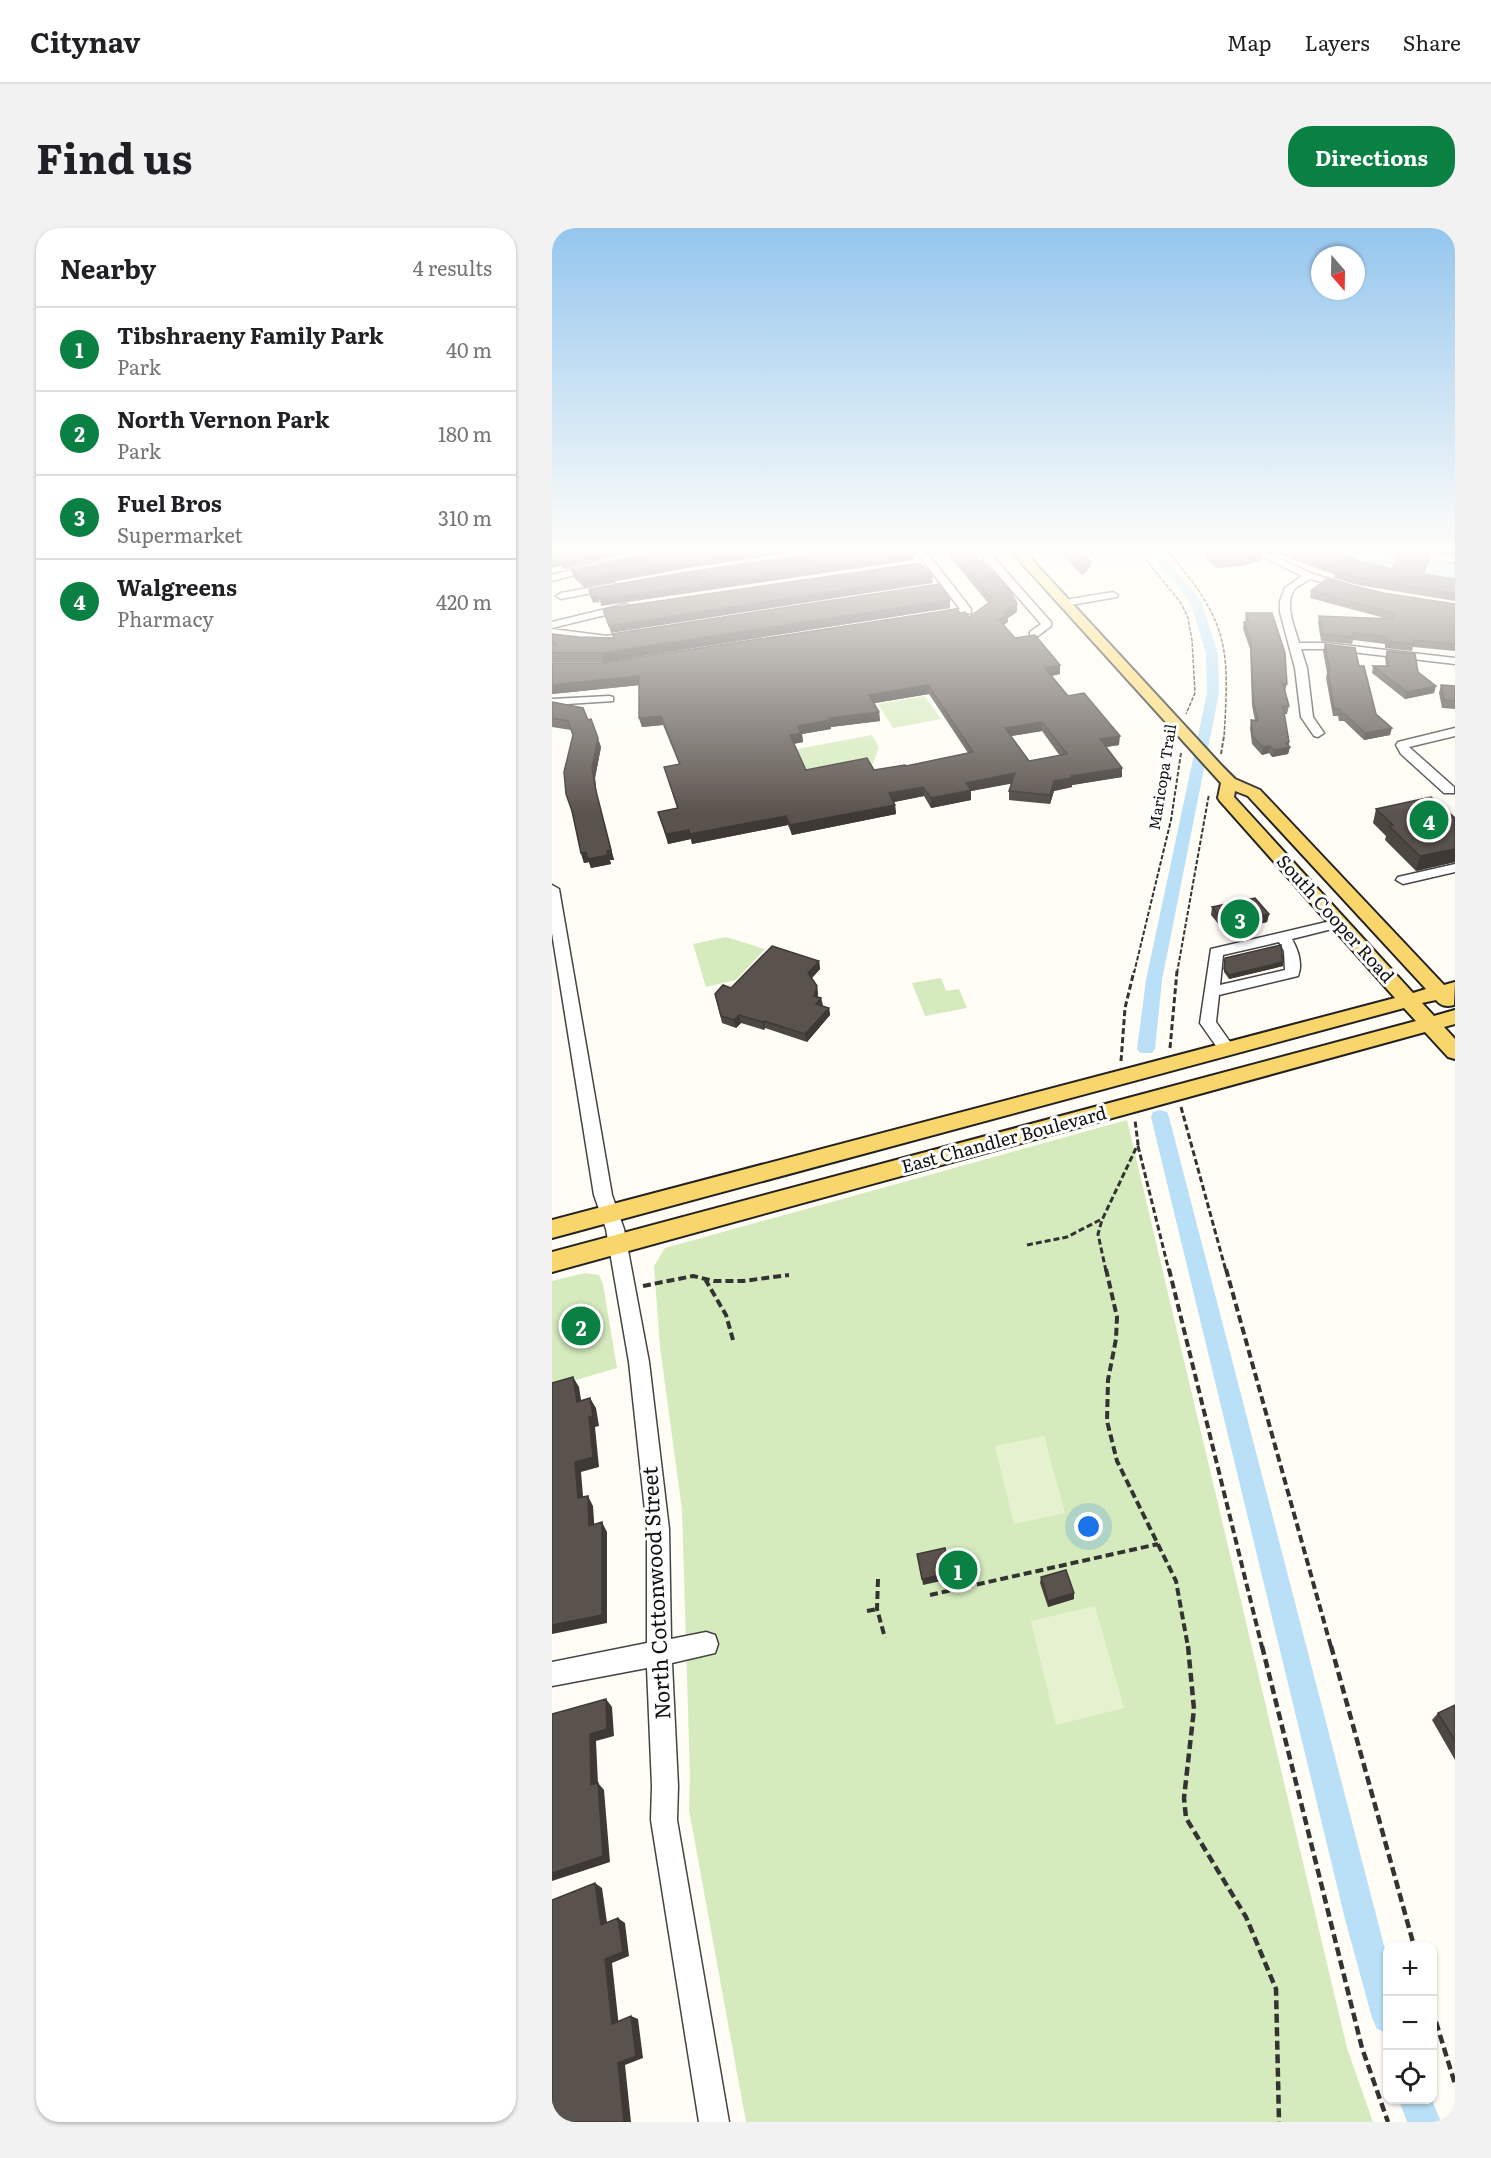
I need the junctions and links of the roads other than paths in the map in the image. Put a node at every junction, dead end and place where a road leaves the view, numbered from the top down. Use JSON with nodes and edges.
{"nodes":[{"id":1,"x":1097,"y":638,"type":"edge"},
{"id":2,"x":1293,"y":638,"type":"edge"},
{"id":3,"x":1295,"y":646,"type":"junction"},
{"id":4,"x":1449,"y":663,"type":"edge"},
{"id":5,"x":609,"y":699,"type":"dead end"},
{"id":6,"x":552,"y":702,"type":"edge"},
{"id":7,"x":1455,"y":732,"type":"edge"},
{"id":8,"x":1318,"y":734,"type":"dead end"},
{"id":9,"x":1218,"y":770,"type":"junction"},
{"id":10,"x":1452,"y":792,"type":"edge"},
{"id":11,"x":1430,"y":795,"type":"edge"},
{"id":12,"x":1455,"y":868,"type":"edge"},
{"id":13,"x":1403,"y":880,"type":"dead end"},
{"id":14,"x":552,"y":889,"type":"edge"},
{"id":15,"x":1339,"y":923,"type":"junction"},
{"id":16,"x":1283,"y":936,"type":"junction"},
{"id":17,"x":1447,"y":990,"type":"edge"},
{"id":18,"x":1212,"y":992,"type":"junction"},
{"id":19,"x":1410,"y":1001,"type":"junction"},
{"id":20,"x":1455,"y":1009,"type":"edge"},
{"id":21,"x":1455,"y":1017,"type":"edge"},
{"id":22,"x":1430,"y":1024,"type":"junction"},
{"id":23,"x":1227,"y":1049,"type":"junction"},
{"id":24,"x":1455,"y":1052,"type":"edge"},
{"id":25,"x":952,"y":1123,"type":"junction"},
{"id":26,"x":842,"y":1183,"type":"junction"},
{"id":27,"x":611,"y":1214,"type":"junction"},
{"id":28,"x":552,"y":1229,"type":"edge"},
{"id":29,"x":618,"y":1243,"type":"junction"},
{"id":30,"x":552,"y":1262,"type":"edge"},
{"id":31,"x":706,"y":1644,"type":"dead end"},
{"id":32,"x":659,"y":1652,"type":"junction"},
{"id":33,"x":552,"y":1674,"type":"edge"},
{"id":34,"x":714,"y":2122,"type":"edge"}],
"edges":[{"from":1,"to":9,"type":"main road","name":"South Cooper Road"},
{"from":2,"to":3,"type":"street"},
{"from":3,"to":4,"type":"street"},
{"from":3,"to":8,"type":"street"},
{"from":5,"to":6,"type":"street"},
{"from":7,"to":10,"type":"street"},
{"from":9,"to":15,"type":"main road","name":"South Cooper Road"},
{"from":9,"to":17,"type":"main road","name":"South Cooper Road"},
{"from":10,"to":11,"type":"street"},
{"from":12,"to":13,"type":"street"},
{"from":14,"to":27,"type":"street","name":"North Cottonwood Street"},
{"from":15,"to":16,"type":"street"},
{"from":15,"to":19,"type":"main road","name":"South Cooper Road"},
{"from":16,"to":18,"type":"street"},
{"from":16,"to":18,"type":"street"},
{"from":17,"to":19,"type":"main road","name":"East Chandler Boulevard"},
{"from":17,"to":20,"type":"main road","name":"South Cooper Road"},
{"from":18,"to":23,"type":"street"},
{"from":19,"to":22,"type":"main road","name":"South Cooper Road"},
{"from":19,"to":23,"type":"main road","name":"East Chandler Boulevard"},
{"from":21,"to":22,"type":"main road","name":"East Chandler Boulevard"},
{"from":22,"to":24,"type":"main road","name":"South Cooper Road"},
{"from":22,"to":26,"type":"main road","name":"East Chandler Boulevard"},
{"from":23,"to":25,"type":"main road","name":"East Chandler Boulevard"},
{"from":25,"to":26,"type":"main road"},
{"from":25,"to":27,"type":"main road","name":"East Chandler Boulevard"},
{"from":26,"to":29,"type":"main road","name":"East Chandler Boulevard"},
{"from":27,"to":28,"type":"main road","name":"East Chandler Boulevard"},
{"from":27,"to":29,"type":"street","name":"North Cottonwood Street"},
{"from":29,"to":30,"type":"main road","name":"East Chandler Boulevard"},
{"from":29,"to":32,"type":"street","name":"North Cottonwood Street"},
{"from":31,"to":32,"type":"street"},
{"from":32,"to":33,"type":"street"},
{"from":32,"to":34,"type":"street","name":"North Cottonwood Street"}]}
